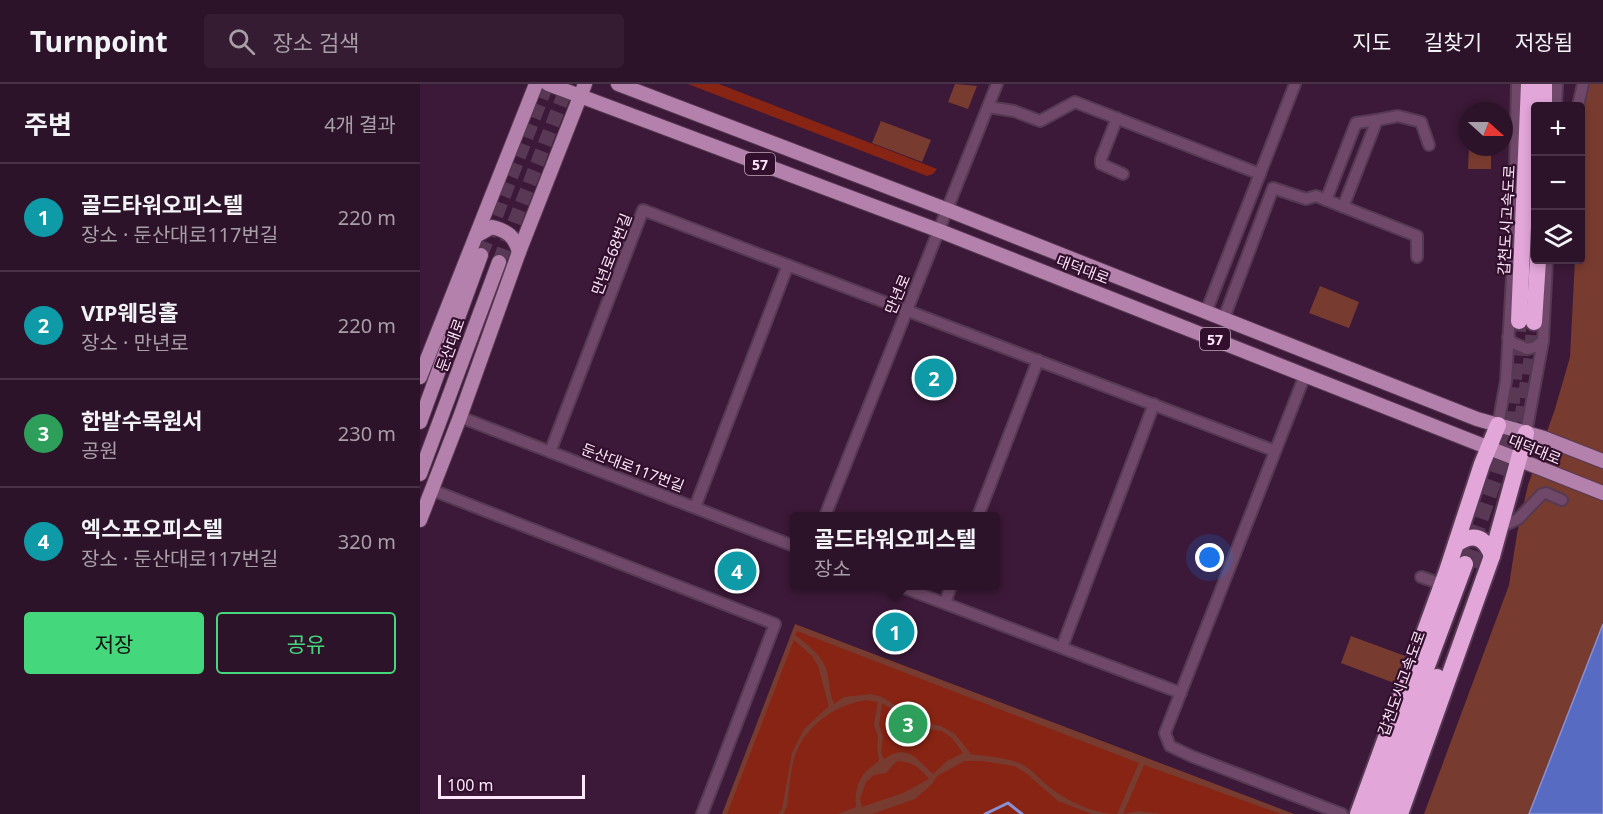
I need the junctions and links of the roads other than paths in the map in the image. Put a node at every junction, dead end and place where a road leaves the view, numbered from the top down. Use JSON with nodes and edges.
{"nodes":[{"id":1,"x":536,"y":84,"type":"edge"},
{"id":2,"x":548,"y":84,"type":"edge"},
{"id":3,"x":618,"y":84,"type":"edge"},
{"id":4,"x":997,"y":84,"type":"edge"},
{"id":5,"x":1295,"y":84,"type":"edge"},
{"id":6,"x":1517,"y":84,"type":"edge"},
{"id":7,"x":1530,"y":84,"type":"edge"},
{"id":8,"x":1544,"y":84,"type":"edge"},
{"id":9,"x":1557,"y":84,"type":"edge"},
{"id":10,"x":1583,"y":84,"type":"edge"},
{"id":11,"x":583,"y":90,"type":"edge"},
{"id":12,"x":1544,"y":102,"type":"edge"},
{"id":13,"x":1556,"y":102,"type":"edge"},
{"id":14,"x":1579,"y":102,"type":"edge"},
{"id":15,"x":988,"y":107,"type":"junction"},
{"id":16,"x":1117,"y":118,"type":"junction"},
{"id":17,"x":1377,"y":120,"type":"junction"},
{"id":18,"x":1429,"y":145,"type":"dead end"},
{"id":19,"x":1123,"y":174,"type":"dead end"},
{"id":20,"x":1260,"y":174,"type":"junction"},
{"id":21,"x":1326,"y":200,"type":"junction"},
{"id":22,"x":1343,"y":207,"type":"junction"},
{"id":23,"x":948,"y":210,"type":"junction"},
{"id":24,"x":939,"y":231,"type":"junction"},
{"id":25,"x":476,"y":236,"type":"junction"},
{"id":26,"x":519,"y":252,"type":"junction"},
{"id":27,"x":481,"y":255,"type":"tunnel mouth"},
{"id":28,"x":1417,"y":257,"type":"dead end"},
{"id":29,"x":499,"y":262,"type":"tunnel mouth"},
{"id":30,"x":1537,"y":264,"type":"edge"},
{"id":31,"x":1547,"y":264,"type":"edge"},
{"id":32,"x":788,"y":265,"type":"junction"},
{"id":33,"x":906,"y":310,"type":"junction"},
{"id":34,"x":1206,"y":312,"type":"junction"},
{"id":35,"x":1224,"y":318,"type":"junction"},
{"id":36,"x":1508,"y":337,"type":"junction"},
{"id":37,"x":1543,"y":340,"type":"junction"},
{"id":38,"x":1038,"y":360,"type":"junction"},
{"id":39,"x":1305,"y":375,"type":"junction"},
{"id":40,"x":420,"y":377,"type":"edge"},
{"id":41,"x":1154,"y":404,"type":"junction"},
{"id":42,"x":460,"y":417,"type":"junction"},
{"id":43,"x":420,"y":422,"type":"edge"},
{"id":44,"x":1498,"y":425,"type":"junction"},
{"id":45,"x":1526,"y":433,"type":"junction"},
{"id":46,"x":1490,"y":448,"type":"junction"},
{"id":47,"x":550,"y":452,"type":"junction"},
{"id":48,"x":1275,"y":452,"type":"junction"},
{"id":49,"x":1603,"y":461,"type":"edge"},
{"id":50,"x":1526,"y":463,"type":"junction"},
{"id":51,"x":420,"y":474,"type":"edge"},
{"id":52,"x":432,"y":490,"type":"junction"},
{"id":53,"x":1603,"y":493,"type":"edge"},
{"id":54,"x":1562,"y":500,"type":"dead end"},
{"id":55,"x":695,"y":507,"type":"junction"},
{"id":56,"x":827,"y":512,"type":"edge"},
{"id":57,"x":980,"y":512,"type":"edge"},
{"id":58,"x":420,"y":520,"type":"edge"},
{"id":59,"x":1500,"y":528,"type":"junction"},
{"id":60,"x":790,"y":544,"type":"edge"},
{"id":61,"x":1456,"y":544,"type":"junction"},
{"id":62,"x":1492,"y":556,"type":"junction"},
{"id":63,"x":1421,"y":576,"type":"dead end"},
{"id":64,"x":1442,"y":584,"type":"junction"},
{"id":65,"x":912,"y":590,"type":"edge"},
{"id":66,"x":949,"y":590,"type":"edge"},
{"id":67,"x":945,"y":603,"type":"junction"},
{"id":68,"x":1062,"y":647,"type":"junction"},
{"id":69,"x":1181,"y":693,"type":"junction"},
{"id":70,"x":702,"y":814,"type":"edge"},
{"id":71,"x":1342,"y":814,"type":"edge"},
{"id":72,"x":1358,"y":814,"type":"edge"},
{"id":73,"x":1372,"y":814,"type":"edge"},
{"id":74,"x":1386,"y":814,"type":"edge"},
{"id":75,"x":1400,"y":814,"type":"edge"}],
"edges":[{"from":1,"to":25,"type":"main road"},
{"from":2,"to":11,"type":"main road","name":"대덕대로","number":"57"},
{"from":3,"to":23,"type":"main road","name":"대덕대로","number":"57"},
{"from":4,"to":15,"type":"street","name":"만년로"},
{"from":5,"to":20,"type":"street"},
{"from":6,"to":36,"type":"street"},
{"from":7,"to":30,"type":"highway","name":"갑천도시고속도로"},
{"from":8,"to":12,"type":"highway"},
{"from":9,"to":13,"type":"street"},
{"from":10,"to":14,"type":"street"},
{"from":11,"to":24,"type":"main road","name":"대덕대로","number":"57"},
{"from":11,"to":26,"type":"main road"},
{"from":15,"to":16,"type":"street"},
{"from":15,"to":23,"type":"street","name":"만년로"},
{"from":16,"to":19,"type":"street"},
{"from":16,"to":20,"type":"street"},
{"from":17,"to":18,"type":"street"},
{"from":17,"to":21,"type":"street"},
{"from":17,"to":22,"type":"street"},
{"from":20,"to":34,"type":"street"},
{"from":21,"to":22,"type":"street"},
{"from":21,"to":35,"type":"street"},
{"from":22,"to":28,"type":"street"},
{"from":23,"to":24,"type":"street","name":"만년로"},
{"from":23,"to":34,"type":"main road","name":"대덕대로","number":"57"},
{"from":24,"to":33,"type":"street","name":"만년로"},
{"from":24,"to":39,"type":"main road","name":"대덕대로","number":"57"},
{"from":25,"to":26,"type":"main road"},
{"from":25,"to":40,"type":"main road"},
{"from":26,"to":42,"type":"main road"},
{"from":27,"to":43,"type":"main road","name":"둔산대로"},
{"from":29,"to":51,"type":"main road","name":"둔산대로"},
{"from":31,"to":37,"type":"street"},
{"from":32,"to":33,"type":"street","name":"만년로68번길"},
{"from":32,"to":47,"type":"street","name":"만년로68번길"},
{"from":32,"to":55,"type":"street"},
{"from":33,"to":38,"type":"street","name":"만년로68번길"},
{"from":33,"to":56,"type":"street","name":"만년로"},
{"from":34,"to":35,"type":"main road","name":"대덕대로","number":"57"},
{"from":35,"to":44,"type":"main road","name":"대덕대로","number":"57"},
{"from":36,"to":37,"type":"street"},
{"from":36,"to":44,"type":"street"},
{"from":37,"to":45,"type":"street"},
{"from":38,"to":41,"type":"street","name":"만년로68번길"},
{"from":38,"to":57,"type":"street"},
{"from":39,"to":46,"type":"main road","name":"대덕대로","number":"57"},
{"from":39,"to":48,"type":"street"},
{"from":41,"to":48,"type":"street","name":"만년로68번길"},
{"from":41,"to":68,"type":"street"},
{"from":42,"to":47,"type":"street","name":"둔산대로117번길"},
{"from":42,"to":52,"type":"main road"},
{"from":44,"to":45,"type":"main road","name":"대덕대로","number":"57"},
{"from":44,"to":46,"type":"highway"},
{"from":45,"to":49,"type":"main road","name":"대덕대로","number":"57"},
{"from":45,"to":50,"type":"highway"},
{"from":46,"to":50,"type":"main road","name":"대덕대로","number":"57"},
{"from":46,"to":61,"type":"highway"},
{"from":47,"to":55,"type":"street","name":"둔산대로117번길"},
{"from":48,"to":69,"type":"street"},
{"from":50,"to":53,"type":"main road","name":"대덕대로","number":"57"},
{"from":50,"to":59,"type":"highway"},
{"from":52,"to":58,"type":"main road"},
{"from":52,"to":70,"type":"street"},
{"from":54,"to":59,"type":"street"},
{"from":55,"to":60,"type":"street","name":"둔산대로117번길"},
{"from":59,"to":62,"type":"highway"},
{"from":61,"to":62,"type":"highway"},
{"from":61,"to":64,"type":"highway"},
{"from":62,"to":75,"type":"highway"},
{"from":63,"to":64,"type":"street"},
{"from":64,"to":72,"type":"highway"},
{"from":65,"to":67,"type":"street"},
{"from":66,"to":67,"type":"street"},
{"from":67,"to":68,"type":"street"},
{"from":68,"to":69,"type":"street"},
{"from":69,"to":71,"type":"street"},
{"from":73,"to":74,"type":"highway","name":"갑천도시고속도로"}]}
